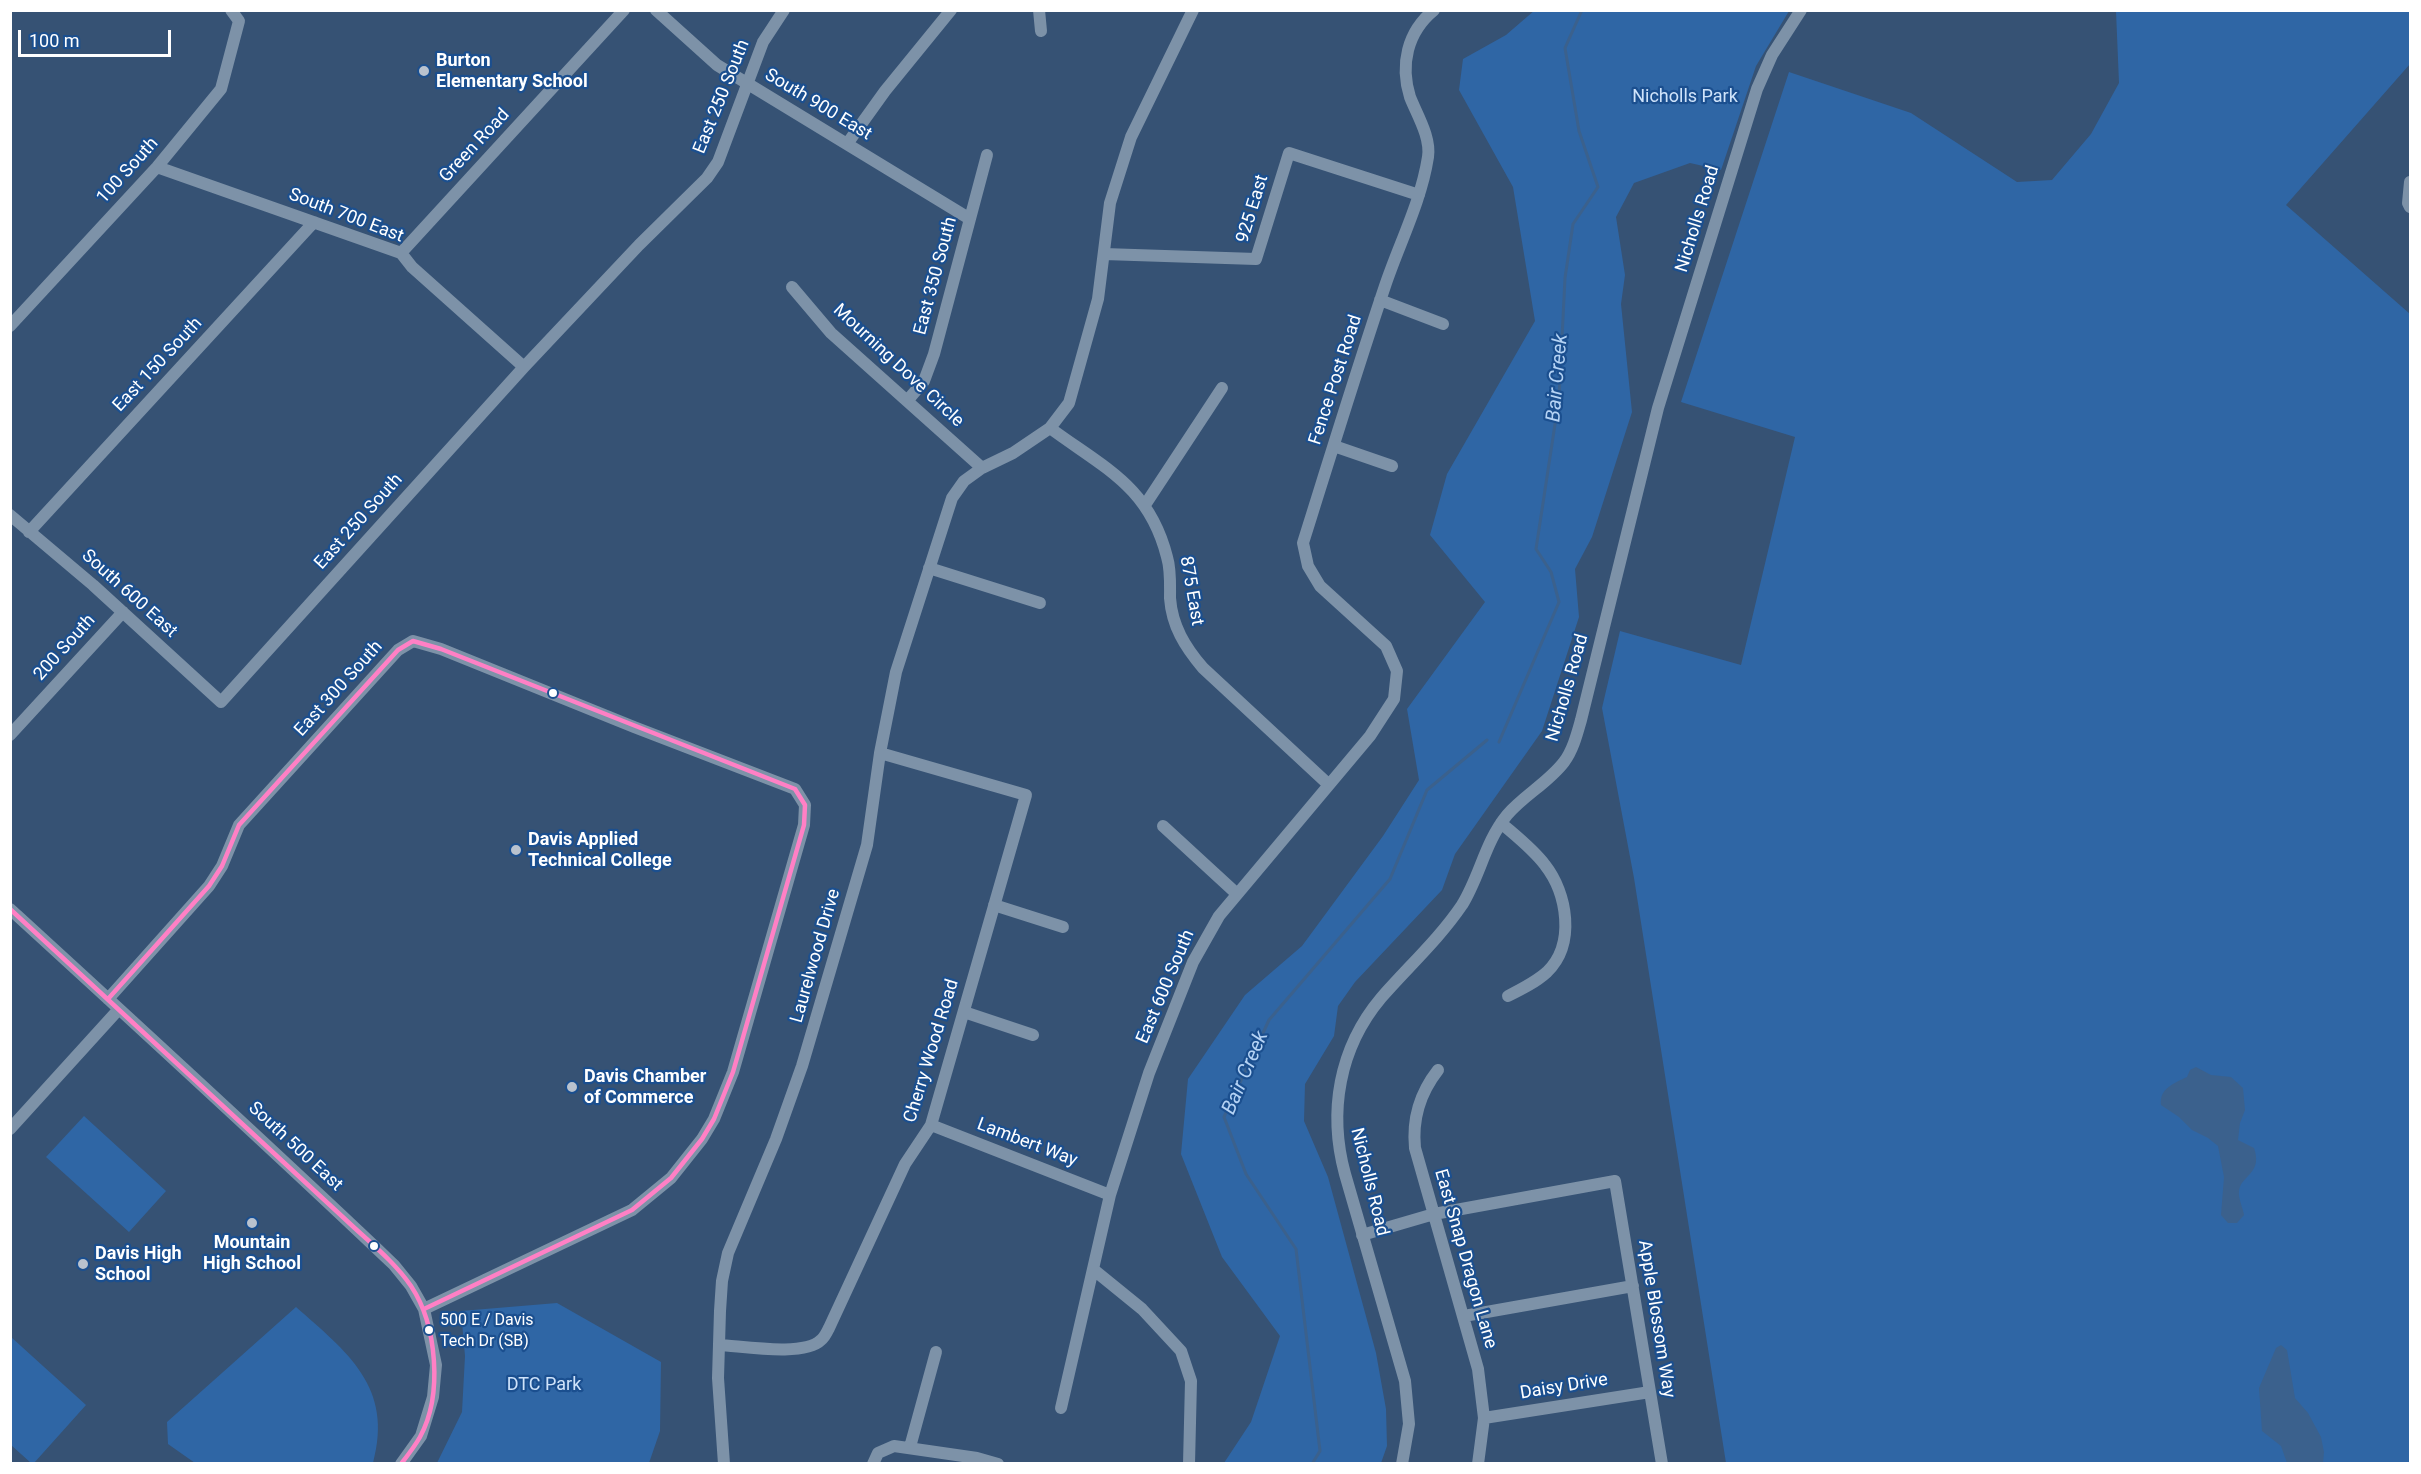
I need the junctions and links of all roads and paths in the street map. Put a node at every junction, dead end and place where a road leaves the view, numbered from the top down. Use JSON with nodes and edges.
{"nodes":[{"id":1,"x":624,"y":10,"type":"edge"},
{"id":2,"x":656,"y":10,"type":"edge"},
{"id":3,"x":784,"y":10,"type":"edge"},
{"id":4,"x":951,"y":10,"type":"edge"},
{"id":5,"x":1039,"y":10,"type":"edge"},
{"id":6,"x":1193,"y":10,"type":"edge"},
{"id":7,"x":1434,"y":10,"type":"edge"},
{"id":8,"x":1801,"y":10,"type":"edge"},
{"id":9,"x":235,"y":16,"type":"edge"},
{"id":10,"x":1041,"y":31,"type":"dead end"},
{"id":11,"x":747,"y":84,"type":"junction"},
{"id":12,"x":846,"y":144,"type":"junction"},
{"id":13,"x":987,"y":155,"type":"dead end"},
{"id":14,"x":157,"y":167,"type":"junction"},
{"id":15,"x":2410,"y":182,"type":"edge"},
{"id":16,"x":1419,"y":195,"type":"junction"},
{"id":17,"x":2410,"y":207,"type":"edge"},
{"id":18,"x":970,"y":219,"type":"junction"},
{"id":19,"x":314,"y":222,"type":"junction"},
{"id":20,"x":401,"y":253,"type":"junction"},
{"id":21,"x":1104,"y":254,"type":"junction"},
{"id":22,"x":792,"y":287,"type":"dead end"},
{"id":23,"x":1380,"y":300,"type":"junction"},
{"id":24,"x":1443,"y":324,"type":"dead end"},
{"id":25,"x":10,"y":326,"type":"edge"},
{"id":26,"x":524,"y":367,"type":"junction"},
{"id":27,"x":1222,"y":388,"type":"dead end"},
{"id":28,"x":907,"y":401,"type":"junction"},
{"id":29,"x":1050,"y":428,"type":"junction"},
{"id":30,"x":1334,"y":446,"type":"junction"},
{"id":31,"x":1392,"y":466,"type":"dead end"},
{"id":32,"x":982,"y":468,"type":"junction"},
{"id":33,"x":1145,"y":505,"type":"junction"},
{"id":34,"x":10,"y":515,"type":"edge"},
{"id":35,"x":29,"y":532,"type":"junction"},
{"id":36,"x":929,"y":568,"type":"junction"},
{"id":37,"x":1040,"y":603,"type":"dead end"},
{"id":38,"x":123,"y":612,"type":"junction"},
{"id":39,"x":221,"y":702,"type":"joint"},
{"id":40,"x":10,"y":735,"type":"edge"},
{"id":41,"x":1370,"y":736,"type":"joint"},
{"id":42,"x":880,"y":753,"type":"junction"},
{"id":43,"x":1328,"y":784,"type":"junction"},
{"id":44,"x":1501,"y":823,"type":"junction"},
{"id":45,"x":1163,"y":826,"type":"dead end"},
{"id":46,"x":1236,"y":894,"type":"junction"},
{"id":47,"x":994,"y":905,"type":"junction"},
{"id":48,"x":10,"y":909,"type":"edge"},
{"id":49,"x":1064,"y":927,"type":"dead end"},
{"id":50,"x":1508,"y":996,"type":"dead end"},
{"id":51,"x":108,"y":999,"type":"junction"},
{"id":52,"x":119,"y":1009,"type":"junction"},
{"id":53,"x":964,"y":1012,"type":"junction"},
{"id":54,"x":1033,"y":1035,"type":"dead end"},
{"id":55,"x":1438,"y":1070,"type":"dead end"},
{"id":56,"x":931,"y":1125,"type":"junction"},
{"id":57,"x":10,"y":1129,"type":"edge"},
{"id":58,"x":1110,"y":1195,"type":"junction"},
{"id":59,"x":1434,"y":1214,"type":"junction"},
{"id":60,"x":1362,"y":1235,"type":"junction"},
{"id":61,"x":1094,"y":1270,"type":"junction"},
{"id":62,"x":1633,"y":1286,"type":"junction"},
{"id":63,"x":424,"y":1309,"type":"junction"},
{"id":64,"x":1464,"y":1316,"type":"junction"},
{"id":65,"x":719,"y":1345,"type":"junction"},
{"id":66,"x":936,"y":1352,"type":"dead end"},
{"id":67,"x":1650,"y":1392,"type":"junction"},
{"id":68,"x":1061,"y":1408,"type":"dead end"},
{"id":69,"x":1484,"y":1418,"type":"junction"},
{"id":70,"x":910,"y":1447,"type":"junction"},
{"id":71,"x":401,"y":1464,"type":"edge"},
{"id":72,"x":724,"y":1464,"type":"edge"},
{"id":73,"x":873,"y":1464,"type":"edge"},
{"id":74,"x":998,"y":1464,"type":"edge"},
{"id":75,"x":1189,"y":1464,"type":"edge"},
{"id":76,"x":1402,"y":1464,"type":"edge"},
{"id":77,"x":1478,"y":1464,"type":"edge"},
{"id":78,"x":1662,"y":1464,"type":"edge"}],
"edges":[{"from":1,"to":20,"type":"street","name":"Green Road"},
{"from":2,"to":11,"type":"street","name":"South 900 East"},
{"from":3,"to":11,"type":"street","name":"East 250 South"},
{"from":4,"to":12,"type":"street"},
{"from":5,"to":10,"type":"street"},
{"from":6,"to":21,"type":"street","name":"Laurelwood Drive"},
{"from":7,"to":16,"type":"street","name":"Fence Post Road"},
{"from":8,"to":44,"type":"street","name":"Nicholls Road"},
{"from":9,"to":14,"type":"street","name":"100 South"},
{"from":11,"to":12,"type":"street","name":"South 900 East"},
{"from":11,"to":26,"type":"street","name":"East 250 South"},
{"from":12,"to":18,"type":"street","name":"South 900 East"},
{"from":13,"to":18,"type":"street","name":"East 350 South"},
{"from":14,"to":19,"type":"street","name":"South 700 East"},
{"from":14,"to":25,"type":"street","name":"100 South"},
{"from":15,"to":17,"type":"street"},
{"from":16,"to":21,"type":"street","name":"925 East"},
{"from":16,"to":23,"type":"street","name":"Fence Post Road"},
{"from":18,"to":28,"type":"street","name":"East 350 South"},
{"from":19,"to":20,"type":"street","name":"South 700 East"},
{"from":19,"to":35,"type":"street","name":"East 150 South"},
{"from":20,"to":26,"type":"street","name":"South 700 East"},
{"from":21,"to":29,"type":"street","name":"Laurelwood Drive"},
{"from":22,"to":28,"type":"street","name":"Mourning Dove Circle"},
{"from":23,"to":24,"type":"street"},
{"from":23,"to":30,"type":"street","name":"Fence Post Road"},
{"from":26,"to":39,"type":"street","name":"East 250 South"},
{"from":27,"to":33,"type":"street"},
{"from":28,"to":32,"type":"street","name":"Mourning Dove Circle"},
{"from":29,"to":32,"type":"street","name":"Laurelwood Drive"},
{"from":29,"to":33,"type":"street","name":"875 East"},
{"from":30,"to":31,"type":"street"},
{"from":30,"to":41,"type":"street","name":"Fence Post Road"},
{"from":32,"to":36,"type":"street","name":"Laurelwood Drive"},
{"from":33,"to":43,"type":"street","name":"875 East"},
{"from":34,"to":35,"type":"street","name":"South 600 East"},
{"from":35,"to":38,"type":"street","name":"South 600 East"},
{"from":36,"to":37,"type":"street"},
{"from":36,"to":42,"type":"street","name":"Laurelwood Drive"},
{"from":38,"to":39,"type":"street","name":"South 600 East"},
{"from":38,"to":40,"type":"street","name":"200 South"},
{"from":41,"to":43,"type":"street","name":"East 600 South"},
{"from":42,"to":47,"type":"street","name":"Cherry Wood Road"},
{"from":42,"to":65,"type":"street","name":"Laurelwood Drive"},
{"from":43,"to":46,"type":"street","name":"East 600 South"},
{"from":44,"to":50,"type":"street"},
{"from":44,"to":60,"type":"street","name":"Nicholls Road"},
{"from":45,"to":46,"type":"street"},
{"from":46,"to":58,"type":"street","name":"East 600 South"},
{"from":47,"to":49,"type":"street"},
{"from":47,"to":53,"type":"street","name":"Cherry Wood Road"},
{"from":48,"to":51,"type":"street","name":"South 500 East"},
{"from":51,"to":52,"type":"street","name":"South 500 East"},
{"from":51,"to":63,"type":"street","name":"East 300 South"},
{"from":52,"to":57,"type":"street"},
{"from":52,"to":63,"type":"street","name":"South 500 East"},
{"from":53,"to":54,"type":"street"},
{"from":53,"to":56,"type":"street","name":"Cherry Wood Road"},
{"from":55,"to":59,"type":"street","name":"East Snap Dragon Lane"},
{"from":56,"to":58,"type":"street","name":"Lambert Way"},
{"from":56,"to":65,"type":"street","name":"Cherry Wood Road"},
{"from":58,"to":61,"type":"street","name":"East 600 South"},
{"from":59,"to":60,"type":"street"},
{"from":59,"to":62,"type":"street","name":"Apple Blossom Way"},
{"from":59,"to":64,"type":"street","name":"East Snap Dragon Lane"},
{"from":60,"to":76,"type":"street","name":"Nicholls Road"},
{"from":61,"to":68,"type":"street","name":"East 600 South"},
{"from":61,"to":75,"type":"street"},
{"from":62,"to":64,"type":"street"},
{"from":62,"to":67,"type":"street","name":"Apple Blossom Way"},
{"from":63,"to":71,"type":"street","name":"South 500 East"},
{"from":64,"to":69,"type":"street","name":"East Snap Dragon Lane"},
{"from":65,"to":72,"type":"street","name":"Laurelwood Drive"},
{"from":66,"to":70,"type":"street"},
{"from":67,"to":69,"type":"street","name":"Daisy Drive"},
{"from":67,"to":78,"type":"street","name":"Apple Blossom Way"},
{"from":69,"to":77,"type":"street","name":"East Snap Dragon Lane"},
{"from":70,"to":73,"type":"street"},
{"from":70,"to":74,"type":"street"}]}
